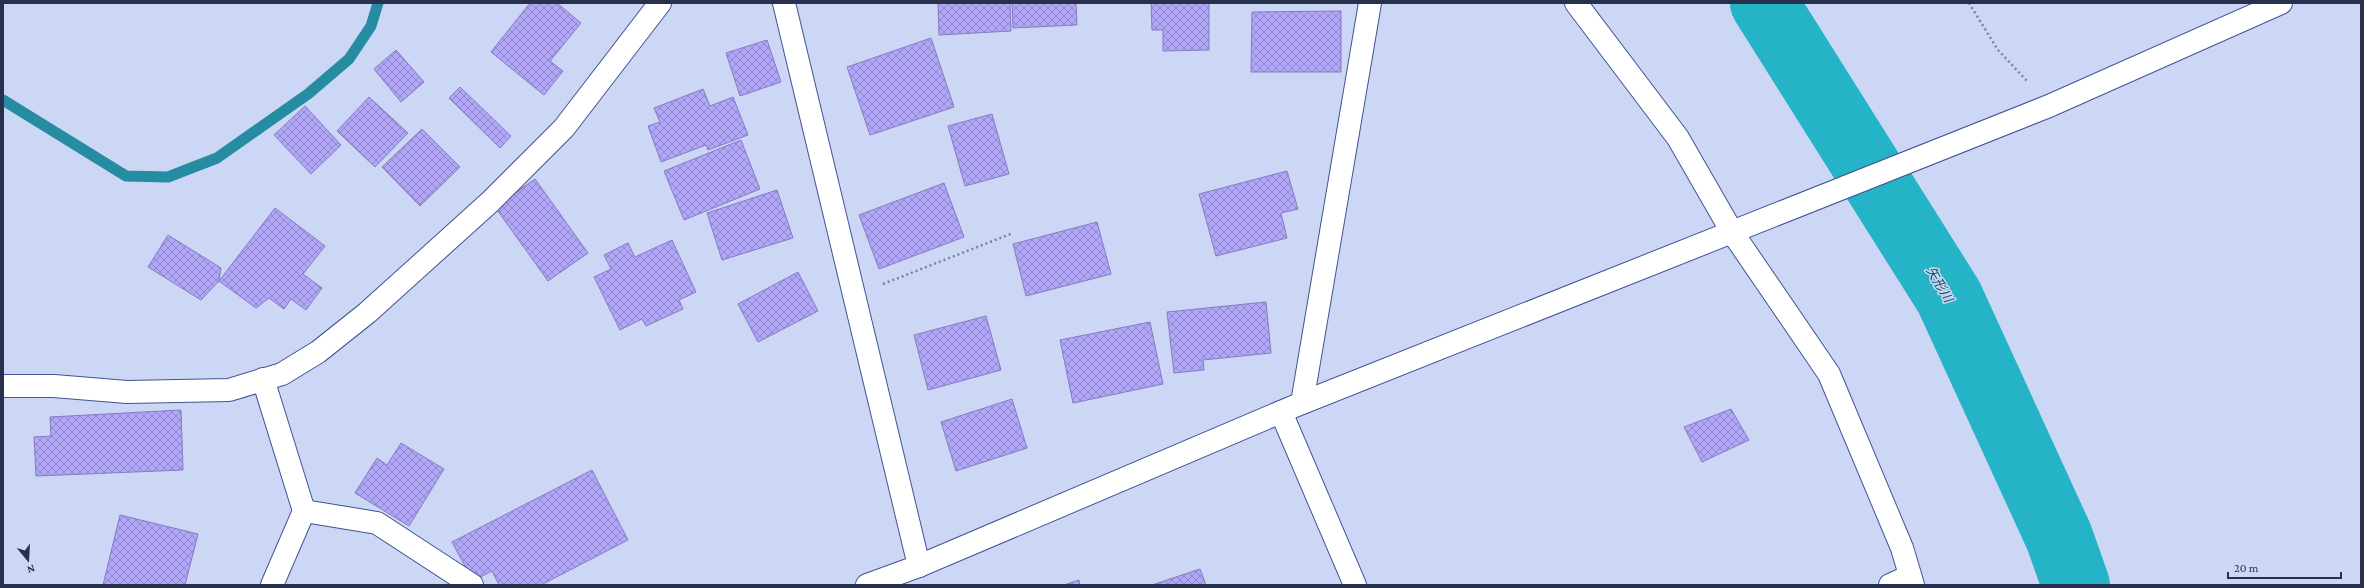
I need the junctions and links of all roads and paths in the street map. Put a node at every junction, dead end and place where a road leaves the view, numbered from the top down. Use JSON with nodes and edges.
{"nodes":[{"id":1,"x":660,"y":3,"type":"edge"},
{"id":2,"x":784,"y":3,"type":"edge"},
{"id":3,"x":1370,"y":3,"type":"edge"},
{"id":4,"x":1576,"y":3,"type":"edge"},
{"id":5,"x":1970,"y":3,"type":"edge"},
{"id":6,"x":2280,"y":3,"type":"edge"},
{"id":7,"x":2049,"y":106,"type":"junction"},
{"id":8,"x":1732,"y":232,"type":"junction"},
{"id":9,"x":1013,"y":233,"type":"dead end"},
{"id":10,"x":855,"y":296,"type":"junction"},
{"id":11,"x":263,"y":379,"type":"junction"},
{"id":12,"x":3,"y":386,"type":"edge"},
{"id":13,"x":1302,"y":403,"type":"junction"},
{"id":14,"x":1281,"y":412,"type":"junction"},
{"id":15,"x":304,"y":511,"type":"junction"},
{"id":16,"x":919,"y":566,"type":"junction"},
{"id":17,"x":1911,"y":580,"type":"edge"},
{"id":18,"x":272,"y":585,"type":"edge"},
{"id":19,"x":472,"y":585,"type":"edge"},
{"id":20,"x":867,"y":585,"type":"edge"},
{"id":21,"x":1355,"y":585,"type":"edge"},
{"id":22,"x":1890,"y":585,"type":"edge"}],
"edges":[{"from":1,"to":11,"type":"street"},
{"from":2,"to":10,"type":"street"},
{"from":3,"to":13,"type":"street"},
{"from":4,"to":8,"type":"street"},
{"from":5,"to":7,"type":"path"},
{"from":6,"to":7,"type":"street"},
{"from":7,"to":8,"type":"street"},
{"from":8,"to":13,"type":"street"},
{"from":8,"to":17,"type":"street"},
{"from":9,"to":10,"type":"path"},
{"from":10,"to":16,"type":"street"},
{"from":11,"to":12,"type":"street"},
{"from":11,"to":15,"type":"street"},
{"from":13,"to":14,"type":"street"},
{"from":14,"to":16,"type":"street"},
{"from":14,"to":21,"type":"street"},
{"from":15,"to":18,"type":"street"},
{"from":15,"to":19,"type":"street"},
{"from":16,"to":20,"type":"street"},
{"from":17,"to":22,"type":"street"}]}
